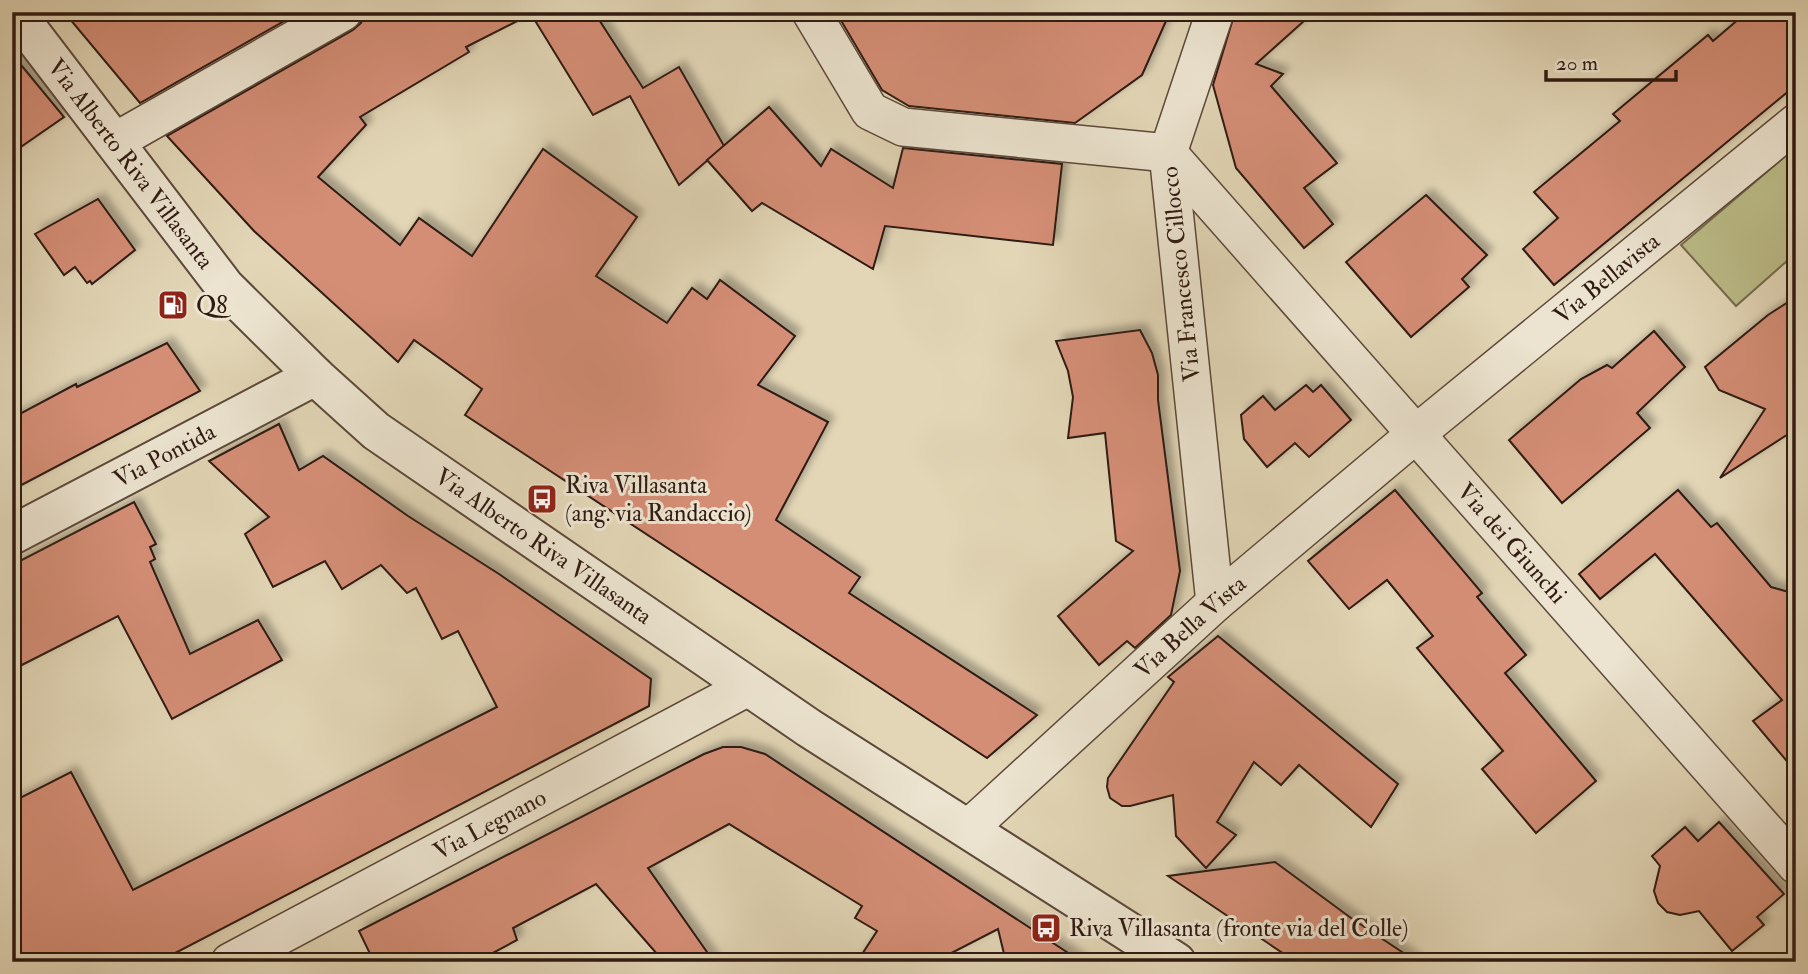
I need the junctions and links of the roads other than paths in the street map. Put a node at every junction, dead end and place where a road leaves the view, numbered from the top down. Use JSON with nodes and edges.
{"nodes":[{"id":1,"x":15,"y":12,"type":"edge"},
{"id":2,"x":344,"y":12,"type":"edge"},
{"id":3,"x":810,"y":12,"type":"edge"},
{"id":4,"x":1215,"y":12,"type":"edge"},
{"id":5,"x":1796,"y":123,"type":"edge"},
{"id":6,"x":116,"y":141,"type":"junction"},
{"id":7,"x":1168,"y":153,"type":"junction"},
{"id":8,"x":1228,"y":221,"type":"junction"},
{"id":9,"x":1177,"y":241,"type":"junction"},
{"id":10,"x":315,"y":376,"type":"junction"},
{"id":11,"x":1417,"y":433,"type":"junction"},
{"id":12,"x":12,"y":535,"type":"edge"},
{"id":13,"x":1215,"y":603,"type":"junction"},
{"id":14,"x":748,"y":687,"type":"junction"},
{"id":15,"x":969,"y":828,"type":"junction"},
{"id":16,"x":1796,"y":864,"type":"edge"},
{"id":17,"x":230,"y":962,"type":"edge"},
{"id":18,"x":1175,"y":962,"type":"edge"}],
"edges":[{"from":1,"to":6,"type":"street","name":"Via Alberto Riva Villasanta"},
{"from":2,"to":6,"type":"street"},
{"from":3,"to":7,"type":"street","name":"Via Francesco Cillocco"},
{"from":4,"to":7,"type":"street"},
{"from":5,"to":11,"type":"street","name":"Via Bellavista"},
{"from":6,"to":10,"type":"street","name":"Via Alberto Riva Villasanta"},
{"from":7,"to":8,"type":"street","name":"Via dei Giunchi"},
{"from":7,"to":9,"type":"street","name":"Via Francesco Cillocco"},
{"from":8,"to":9,"type":"street"},
{"from":8,"to":11,"type":"street","name":"Via dei Giunchi"},
{"from":9,"to":13,"type":"street","name":"Via Francesco Cillocco"},
{"from":10,"to":12,"type":"street","name":"Via Pontida"},
{"from":10,"to":14,"type":"street","name":"Via Alberto Riva Villasanta"},
{"from":11,"to":13,"type":"street","name":"Via Bella Vista"},
{"from":11,"to":16,"type":"street","name":"Via dei Giunchi"},
{"from":13,"to":15,"type":"street","name":"Via Bella Vista"},
{"from":14,"to":15,"type":"street","name":"Via Alberto Riva Villasanta"},
{"from":14,"to":17,"type":"street","name":"Via Legnano"},
{"from":15,"to":18,"type":"street","name":"Via Alberto Riva Villasanta"}]}
